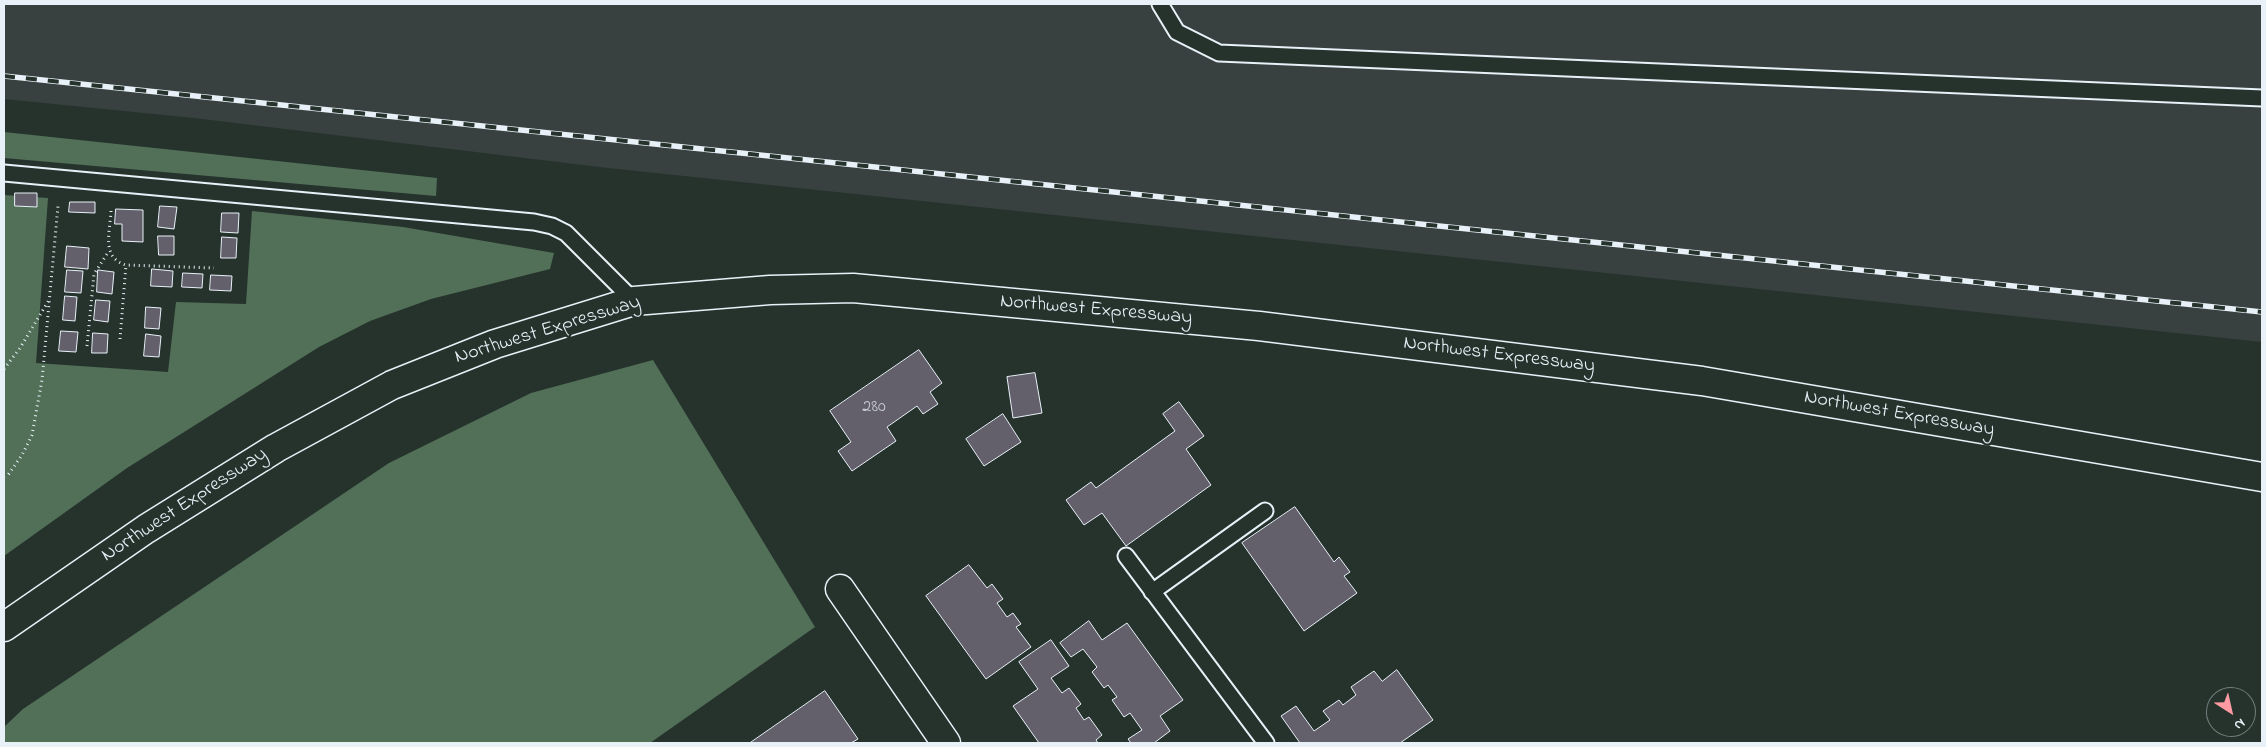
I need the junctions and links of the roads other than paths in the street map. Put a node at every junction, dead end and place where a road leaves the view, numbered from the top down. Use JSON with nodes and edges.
{"nodes":[{"id":1,"x":1160,"y":4,"type":"edge"},
{"id":2,"x":2262,"y":98,"type":"edge"},
{"id":3,"x":4,"y":173,"type":"edge"},
{"id":4,"x":634,"y":301,"type":"junction"},
{"id":5,"x":2262,"y":477,"type":"edge"},
{"id":6,"x":1265,"y":510,"type":"dead end"},
{"id":7,"x":1126,"y":556,"type":"dead end"},
{"id":8,"x":840,"y":590,"type":"dead end"},
{"id":9,"x":1152,"y":592,"type":"junction"},
{"id":10,"x":4,"y":627,"type":"edge"},
{"id":11,"x":938,"y":740,"type":"edge"},
{"id":12,"x":1266,"y":743,"type":"edge"}],
"edges":[{"from":1,"to":2,"type":"lane"},
{"from":3,"to":4,"type":"lane"},
{"from":4,"to":5,"type":"main road","name":"Northwest Expressway"},
{"from":4,"to":10,"type":"main road","name":"Northwest Expressway"},
{"from":6,"to":9,"type":"lane"},
{"from":7,"to":9,"type":"lane"},
{"from":8,"to":11,"type":"main road"},
{"from":9,"to":12,"type":"lane"}]}
